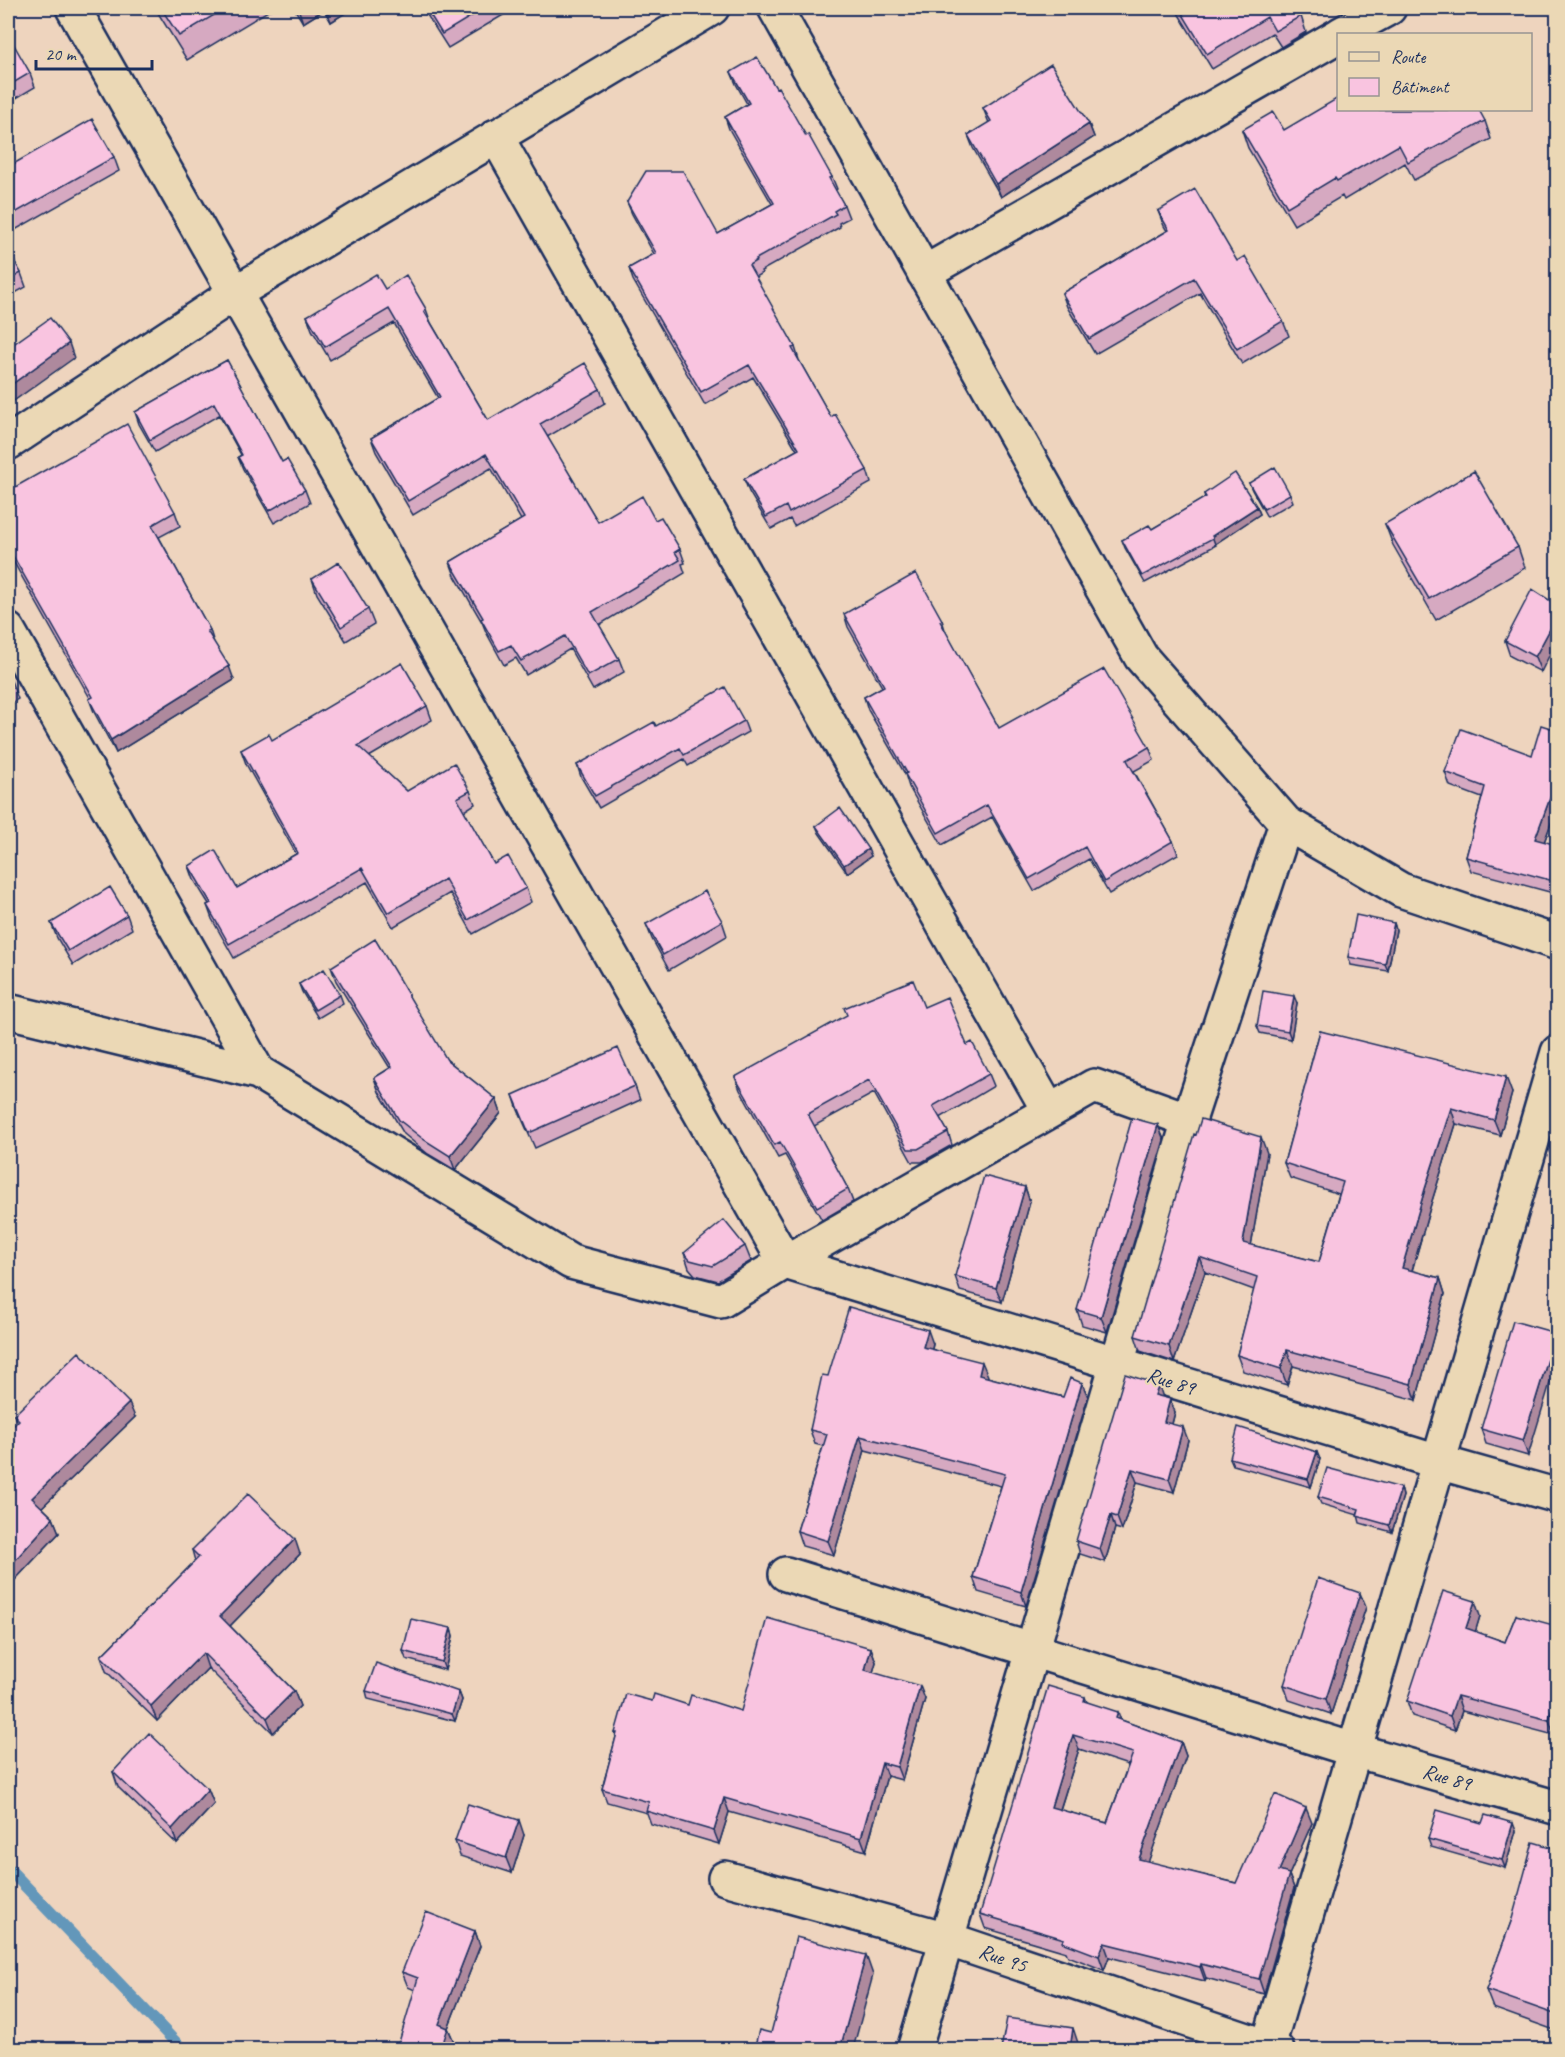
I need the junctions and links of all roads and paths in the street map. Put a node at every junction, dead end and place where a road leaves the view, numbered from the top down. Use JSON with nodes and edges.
{"nodes":[{"id":1,"x":73,"y":8,"type":"edge"},
{"id":2,"x":712,"y":8,"type":"edge"},
{"id":3,"x":775,"y":8,"type":"edge"},
{"id":4,"x":1389,"y":8,"type":"edge"},
{"id":5,"x":1344,"y":33,"type":"edge"},
{"id":6,"x":1337,"y":37,"type":"edge"},
{"id":7,"x":496,"y":136,"type":"junction"},
{"id":8,"x":924,"y":273,"type":"junction"},
{"id":9,"x":235,"y":293,"type":"junction"},
{"id":10,"x":8,"y":443,"type":"edge"},
{"id":11,"x":8,"y":630,"type":"edge"},
{"id":12,"x":1286,"y":823,"type":"junction"},
{"id":13,"x":1557,"y":943,"type":"edge"},
{"id":14,"x":8,"y":1011,"type":"edge"},
{"id":15,"x":1557,"y":1052,"type":"edge"},
{"id":16,"x":258,"y":1072,"type":"junction"},
{"id":17,"x":1049,"y":1111,"type":"junction"},
{"id":18,"x":1189,"y":1120,"type":"junction"},
{"id":19,"x":784,"y":1262,"type":"junction"},
{"id":20,"x":1118,"y":1365,"type":"junction"},
{"id":21,"x":1438,"y":1462,"type":"junction"},
{"id":22,"x":1557,"y":1496,"type":"edge"},
{"id":23,"x":786,"y":1574,"type":"dead end"},
{"id":24,"x":1032,"y":1650,"type":"junction"},
{"id":25,"x":1354,"y":1750,"type":"junction"},
{"id":26,"x":1557,"y":1808,"type":"edge"},
{"id":27,"x":725,"y":1878,"type":"dead end"},
{"id":28,"x":946,"y":1939,"type":"junction"},
{"id":29,"x":914,"y":2049,"type":"edge"},
{"id":30,"x":1270,"y":2049,"type":"edge"}],
"edges":[{"from":1,"to":9,"type":"street"},
{"from":2,"to":7,"type":"street"},
{"from":3,"to":8,"type":"street"},
{"from":4,"to":5,"type":"street"},
{"from":6,"to":8,"type":"street"},
{"from":7,"to":9,"type":"street"},
{"from":7,"to":17,"type":"street"},
{"from":8,"to":12,"type":"street"},
{"from":9,"to":10,"type":"street"},
{"from":9,"to":19,"type":"street"},
{"from":11,"to":16,"type":"street"},
{"from":12,"to":13,"type":"street"},
{"from":12,"to":18,"type":"street"},
{"from":14,"to":16,"type":"street"},
{"from":15,"to":21,"type":"street"},
{"from":16,"to":19,"type":"street"},
{"from":17,"to":18,"type":"street"},
{"from":17,"to":19,"type":"street"},
{"from":18,"to":20,"type":"street"},
{"from":19,"to":20,"type":"street","name":"Rue 89"},
{"from":20,"to":21,"type":"street","name":"Rue 89"},
{"from":20,"to":24,"type":"street"},
{"from":21,"to":22,"type":"street","name":"Rue 89"},
{"from":21,"to":25,"type":"street"},
{"from":23,"to":24,"type":"street","name":"Rue 89"},
{"from":24,"to":25,"type":"street","name":"Rue 89"},
{"from":24,"to":28,"type":"street"},
{"from":25,"to":26,"type":"street","name":"Rue 89"},
{"from":25,"to":30,"type":"street"},
{"from":27,"to":28,"type":"street","name":"Rue 95"},
{"from":28,"to":29,"type":"street"},
{"from":28,"to":30,"type":"street","name":"Rue 95"}]}
